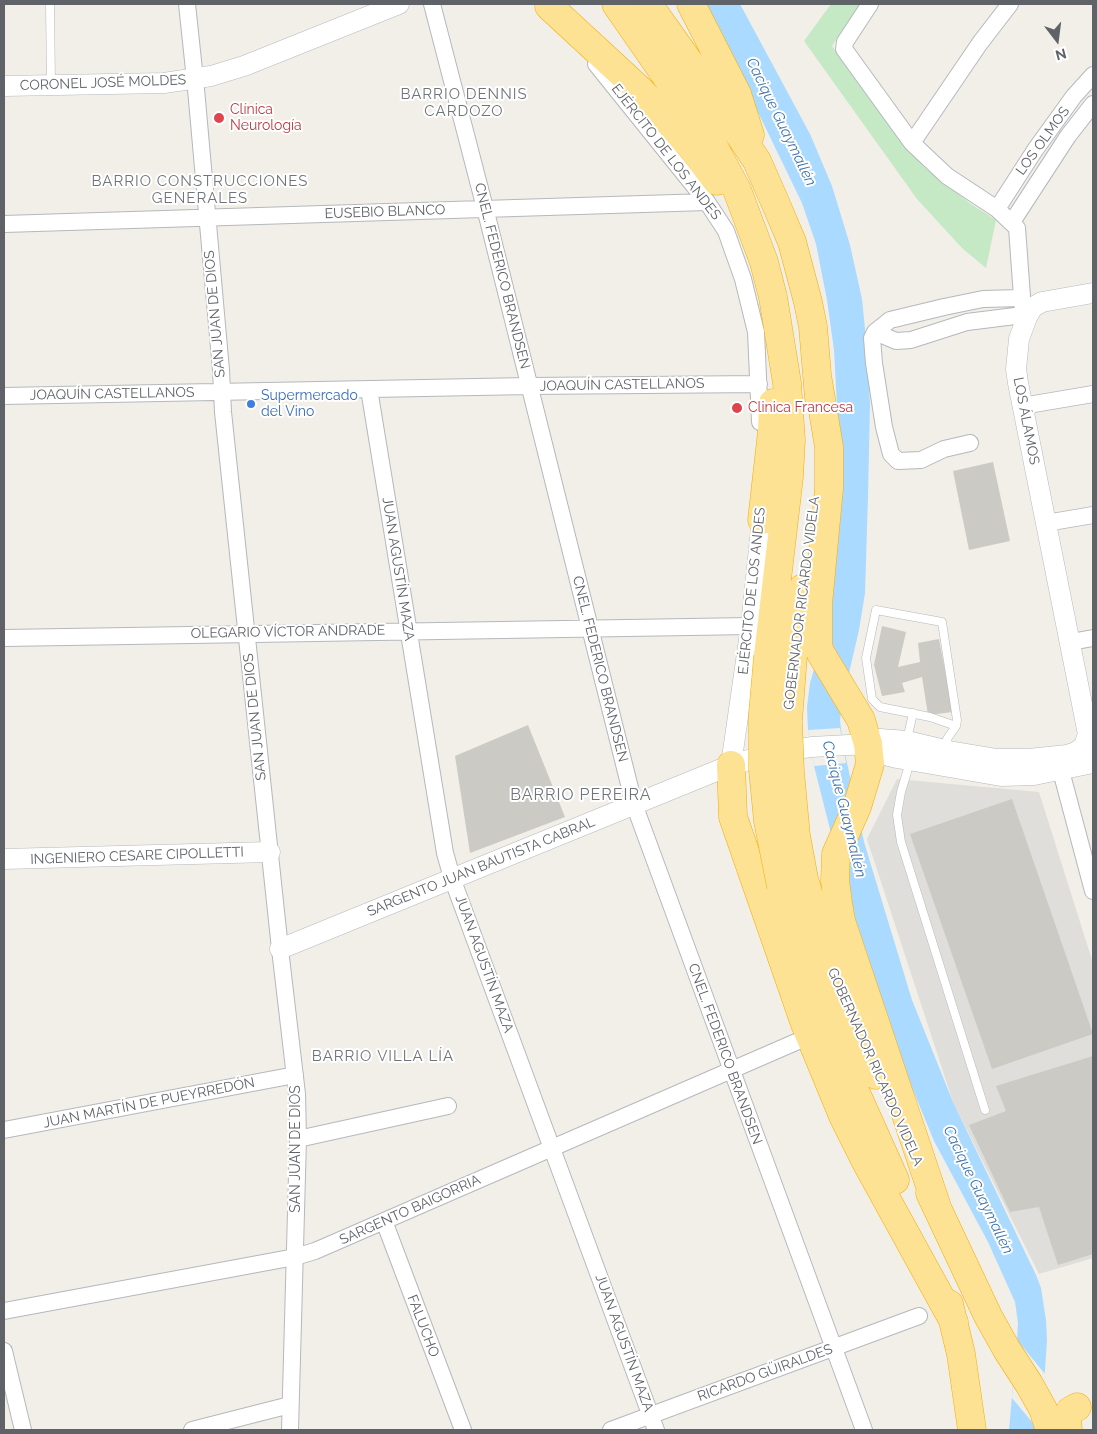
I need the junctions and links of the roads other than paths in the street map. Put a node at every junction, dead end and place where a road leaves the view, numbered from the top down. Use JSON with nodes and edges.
{"nodes":[{"id":1,"x":50,"y":4,"type":"edge"},
{"id":2,"x":186,"y":4,"type":"edge"},
{"id":3,"x":398,"y":4,"type":"edge"},
{"id":4,"x":432,"y":4,"type":"edge"},
{"id":5,"x":616,"y":4,"type":"edge"},
{"id":6,"x":648,"y":4,"type":"edge"},
{"id":7,"x":690,"y":4,"type":"edge"},
{"id":8,"x":870,"y":4,"type":"edge"},
{"id":9,"x":1010,"y":4,"type":"edge"},
{"id":10,"x":548,"y":5,"type":"edge"},
{"id":11,"x":665,"y":49,"type":"junction"},
{"id":12,"x":1093,"y":75,"type":"edge"},
{"id":13,"x":195,"y":79,"type":"junction"},
{"id":14,"x":51,"y":85,"type":"junction"},
{"id":15,"x":4,"y":86,"type":"edge"},
{"id":16,"x":1093,"y":104,"type":"edge"},
{"id":17,"x":912,"y":143,"type":"junction"},
{"id":18,"x":757,"y":161,"type":"junction"},
{"id":19,"x":707,"y":202,"type":"junction"},
{"id":20,"x":485,"y":208,"type":"junction"},
{"id":21,"x":997,"y":209,"type":"junction"},
{"id":22,"x":207,"y":219,"type":"junction"},
{"id":23,"x":1012,"y":222,"type":"junction"},
{"id":24,"x":4,"y":224,"type":"edge"},
{"id":25,"x":753,"y":229,"type":"junction"},
{"id":26,"x":1093,"y":293,"type":"edge"},
{"id":27,"x":773,"y":297,"type":"junction"},
{"id":28,"x":1023,"y":312,"type":"junction"},
{"id":29,"x":875,"y":332,"type":"junction"},
{"id":30,"x":818,"y":381,"type":"junction"},
{"id":31,"x":759,"y":384,"type":"junction"},
{"id":32,"x":529,"y":386,"type":"junction"},
{"id":33,"x":369,"y":389,"type":"junction"},
{"id":34,"x":222,"y":392,"type":"junction"},
{"id":35,"x":1093,"y":394,"type":"edge"},
{"id":36,"x":4,"y":396,"type":"edge"},
{"id":37,"x":1022,"y":406,"type":"junction"},
{"id":38,"x":970,"y":442,"type":"dead end"},
{"id":39,"x":1093,"y":515,"type":"edge"},
{"id":40,"x":762,"y":520,"type":"junction"},
{"id":41,"x":1046,"y":523,"type":"junction"},
{"id":42,"x":751,"y":626,"type":"junction"},
{"id":43,"x":590,"y":628,"type":"junction"},
{"id":44,"x":408,"y":630,"type":"junction"},
{"id":45,"x":246,"y":633,"type":"junction"},
{"id":46,"x":4,"y":638,"type":"edge"},
{"id":47,"x":1093,"y":638,"type":"edge"},
{"id":48,"x":1071,"y":642,"type":"junction"},
{"id":49,"x":780,"y":656,"type":"junction"},
{"id":50,"x":913,"y":713,"type":"junction"},
{"id":51,"x":956,"y":726,"type":"junction"},
{"id":52,"x":1086,"y":744,"type":"edge"},
{"id":53,"x":837,"y":745,"type":"junction"},
{"id":54,"x":910,"y":748,"type":"junction"},
{"id":55,"x":949,"y":751,"type":"junction"},
{"id":56,"x":1044,"y":758,"type":"junction"},
{"id":57,"x":1093,"y":763,"type":"edge"},
{"id":58,"x":731,"y":765,"type":"junction"},
{"id":59,"x":1061,"y":771,"type":"junction"},
{"id":60,"x":634,"y":804,"type":"junction"},
{"id":61,"x":270,"y":852,"type":"junction"},
{"id":62,"x":4,"y":860,"type":"edge"},
{"id":63,"x":452,"y":878,"type":"junction"},
{"id":64,"x":792,"y":883,"type":"junction"},
{"id":65,"x":1093,"y":891,"type":"edge"},
{"id":66,"x":280,"y":948,"type":"junction"},
{"id":67,"x":796,"y":1042,"type":"dead end"},
{"id":68,"x":731,"y":1070,"type":"junction"},
{"id":69,"x":295,"y":1075,"type":"junction"},
{"id":70,"x":448,"y":1106,"type":"dead end"},
{"id":71,"x":984,"y":1110,"type":"dead end"},
{"id":72,"x":4,"y":1130,"type":"edge"},
{"id":73,"x":298,"y":1139,"type":"junction"},
{"id":74,"x":552,"y":1148,"type":"junction"},
{"id":75,"x":938,"y":1210,"type":"junction"},
{"id":76,"x":384,"y":1221,"type":"junction"},
{"id":77,"x":294,"y":1257,"type":"junction"},
{"id":78,"x":4,"y":1311,"type":"edge"},
{"id":79,"x":919,"y":1316,"type":"dead end"},
{"id":80,"x":954,"y":1322,"type":"junction"},
{"id":81,"x":834,"y":1347,"type":"junction"},
{"id":82,"x":4,"y":1351,"type":"edge"},
{"id":83,"x":290,"y":1405,"type":"junction"},
{"id":84,"x":1046,"y":1419,"type":"edge"},
{"id":85,"x":654,"y":1423,"type":"edge"},
{"id":86,"x":23,"y":1430,"type":"edge"},
{"id":87,"x":192,"y":1430,"type":"edge"},
{"id":88,"x":290,"y":1430,"type":"edge"},
{"id":89,"x":463,"y":1430,"type":"edge"},
{"id":90,"x":611,"y":1430,"type":"edge"},
{"id":91,"x":864,"y":1430,"type":"edge"},
{"id":92,"x":972,"y":1430,"type":"edge"}],
"edges":[{"from":1,"to":14,"type":"lane"},
{"from":2,"to":13,"type":"street","name":"SAN JUAN DE DIOS"},
{"from":3,"to":13,"type":"street","name":"CORONEL JOSÉ MOLDES"},
{"from":4,"to":20,"type":"street","name":"CNEL. FEDERICO BRANDSEN"},
{"from":5,"to":11,"type":"highway","name":"GOBERNADOR RICARDO VIDELA"},
{"from":6,"to":11,"type":"highway","name":"GOBERNADOR RICARDO VIDELA"},
{"from":7,"to":18,"type":"highway"},
{"from":8,"to":17,"type":"street"},
{"from":9,"to":17,"type":"street"},
{"from":10,"to":19,"type":"street","name":"EJÉRCITO DE LOS ANDES"},
{"from":10,"to":25,"type":"highway"},
{"from":11,"to":18,"type":"highway","name":"GOBERNADOR RICARDO VIDELA"},
{"from":11,"to":25,"type":"highway","name":"GOBERNADOR RICARDO VIDELA"},
{"from":12,"to":21,"type":"street","name":"LOS OLMOS"},
{"from":13,"to":14,"type":"street","name":"CORONEL JOSÉ MOLDES"},
{"from":13,"to":22,"type":"street","name":"SAN JUAN DE DIOS"},
{"from":14,"to":15,"type":"street","name":"CORONEL JOSÉ MOLDES"},
{"from":16,"to":23,"type":"street","name":"LOS OLMOS"},
{"from":17,"to":21,"type":"street"},
{"from":18,"to":30,"type":"highway","name":"GOBERNADOR RICARDO VIDELA"},
{"from":19,"to":20,"type":"street","name":"EUSEBIO BLANCO"},
{"from":19,"to":31,"type":"street","name":"EJÉRCITO DE LOS ANDES"},
{"from":20,"to":22,"type":"street","name":"EUSEBIO BLANCO"},
{"from":20,"to":32,"type":"street","name":"CNEL. FEDERICO BRANDSEN"},
{"from":21,"to":23,"type":"street"},
{"from":22,"to":24,"type":"street","name":"EUSEBIO BLANCO"},
{"from":22,"to":34,"type":"street","name":"SAN JUAN DE DIOS"},
{"from":23,"to":28,"type":"street","name":"LOS ÁLAMOS"},
{"from":25,"to":27,"type":"highway","name":"GOBERNADOR RICARDO VIDELA"},
{"from":26,"to":28,"type":"street"},
{"from":27,"to":40,"type":"highway"},
{"from":27,"to":49,"type":"highway","name":"GOBERNADOR RICARDO VIDELA"},
{"from":28,"to":29,"type":"street"},
{"from":28,"to":29,"type":"street"},
{"from":28,"to":37,"type":"street","name":"LOS ÁLAMOS"},
{"from":29,"to":38,"type":"street"},
{"from":30,"to":49,"type":"highway","name":"GOBERNADOR RICARDO VIDELA"},
{"from":30,"to":53,"type":"highway"},
{"from":31,"to":32,"type":"street","name":"JOAQUÍN CASTELLANOS"},
{"from":31,"to":40,"type":"street","name":"EJÉRCITO DE LOS ANDES"},
{"from":32,"to":33,"type":"street","name":"JOAQUÍN CASTELLANOS"},
{"from":32,"to":43,"type":"street","name":"CNEL. FEDERICO BRANDSEN"},
{"from":33,"to":34,"type":"street","name":"JOAQUÍN CASTELLANOS"},
{"from":33,"to":44,"type":"street","name":"JUAN AGUSTÍN MAZA"},
{"from":34,"to":36,"type":"street","name":"JOAQUÍN CASTELLANOS"},
{"from":34,"to":45,"type":"street","name":"SAN JUAN DE DIOS"},
{"from":35,"to":37,"type":"street"},
{"from":37,"to":41,"type":"street","name":"LOS ÁLAMOS"},
{"from":39,"to":41,"type":"street"},
{"from":40,"to":42,"type":"street","name":"EJÉRCITO DE LOS ANDES"},
{"from":41,"to":48,"type":"street","name":"LOS ÁLAMOS"},
{"from":42,"to":43,"type":"street","name":"OLEGARIO VÍCTOR ANDRADE"},
{"from":42,"to":58,"type":"street","name":"EJÉRCITO DE LOS ANDES"},
{"from":43,"to":44,"type":"street","name":"OLEGARIO VÍCTOR ANDRADE"},
{"from":43,"to":60,"type":"street","name":"CNEL. FEDERICO BRANDSEN"},
{"from":44,"to":45,"type":"street","name":"OLEGARIO VÍCTOR ANDRADE"},
{"from":44,"to":63,"type":"street","name":"JUAN AGUSTÍN MAZA"},
{"from":45,"to":46,"type":"street","name":"OLEGARIO VÍCTOR ANDRADE"},
{"from":45,"to":61,"type":"street","name":"SAN JUAN DE DIOS"},
{"from":47,"to":48,"type":"street"},
{"from":48,"to":52,"type":"street","name":"LOS ÁLAMOS"},
{"from":49,"to":64,"type":"highway","name":"GOBERNADOR RICARDO VIDELA","bridge":true},
{"from":50,"to":51,"type":"lane"},
{"from":50,"to":51,"type":"lane"},
{"from":50,"to":54,"type":"lane"},
{"from":51,"to":55,"type":"lane"},
{"from":52,"to":56,"type":"street"},
{"from":53,"to":54,"type":"street","name":"SARGENTO JUAN BAUTISTA CABRAL"},
{"from":53,"to":58,"type":"street","name":"SARGENTO JUAN BAUTISTA CABRAL"},
{"from":53,"to":75,"type":"highway"},
{"from":54,"to":55,"type":"street"},
{"from":54,"to":59,"type":"street"},
{"from":54,"to":71,"type":"lane"},
{"from":55,"to":56,"type":"street"},
{"from":56,"to":59,"type":"street"},
{"from":57,"to":59,"type":"street"},
{"from":58,"to":60,"type":"street","name":"SARGENTO JUAN BAUTISTA CABRAL"},
{"from":58,"to":80,"type":"highway"},
{"from":59,"to":65,"type":"street"},
{"from":60,"to":63,"type":"street","name":"SARGENTO JUAN BAUTISTA CABRAL"},
{"from":60,"to":68,"type":"street","name":"CNEL. FEDERICO BRANDSEN"},
{"from":61,"to":62,"type":"street","name":"INGENIERO CESARE CIPOLLETTI"},
{"from":61,"to":66,"type":"street","name":"SAN JUAN DE DIOS"},
{"from":63,"to":66,"type":"street","name":"SARGENTO JUAN BAUTISTA CABRAL"},
{"from":63,"to":74,"type":"street","name":"JUAN AGUSTÍN MAZA"},
{"from":64,"to":75,"type":"highway","name":"GOBERNADOR RICARDO VIDELA"},
{"from":64,"to":80,"type":"highway","name":"GOBERNADOR RICARDO VIDELA"},
{"from":66,"to":69,"type":"street","name":"SAN JUAN DE DIOS"},
{"from":67,"to":68,"type":"street","name":"SARGENTO BAIGORRIA"},
{"from":68,"to":74,"type":"street","name":"SARGENTO BAIGORRIA"},
{"from":68,"to":81,"type":"street","name":"CNEL. FEDERICO BRANDSEN"},
{"from":69,"to":72,"type":"street","name":"JUAN MARTÍN DE PUEYRREDÓN"},
{"from":69,"to":73,"type":"street","name":"SAN JUAN DE DIOS"},
{"from":70,"to":73,"type":"street"},
{"from":73,"to":77,"type":"street","name":"SAN JUAN DE DIOS"},
{"from":74,"to":76,"type":"street","name":"SARGENTO BAIGORRIA"},
{"from":74,"to":85,"type":"street","name":"JUAN AGUSTÍN MAZA"},
{"from":75,"to":84,"type":"highway","name":"GOBERNADOR RICARDO VIDELA"},
{"from":76,"to":77,"type":"street","name":"SARGENTO BAIGORRIA"},
{"from":76,"to":89,"type":"street","name":"FALUCHO"},
{"from":77,"to":78,"type":"street","name":"SARGENTO BAIGORRIA"},
{"from":77,"to":83,"type":"street","name":"SAN JUAN DE DIOS"},
{"from":79,"to":81,"type":"street","name":"RICARDO GÜIRALDES"},
{"from":80,"to":92,"type":"highway","name":"GOBERNADOR RICARDO VIDELA"},
{"from":81,"to":85,"type":"street","name":"RICARDO GÜIRALDES"},
{"from":81,"to":91,"type":"street","name":"CNEL. FEDERICO BRANDSEN"},
{"from":82,"to":86,"type":"street"},
{"from":83,"to":87,"type":"street"},
{"from":83,"to":88,"type":"street","name":"SAN JUAN DE DIOS"},
{"from":85,"to":90,"type":"street","name":"RICARDO GÜIRALDES"}]}
